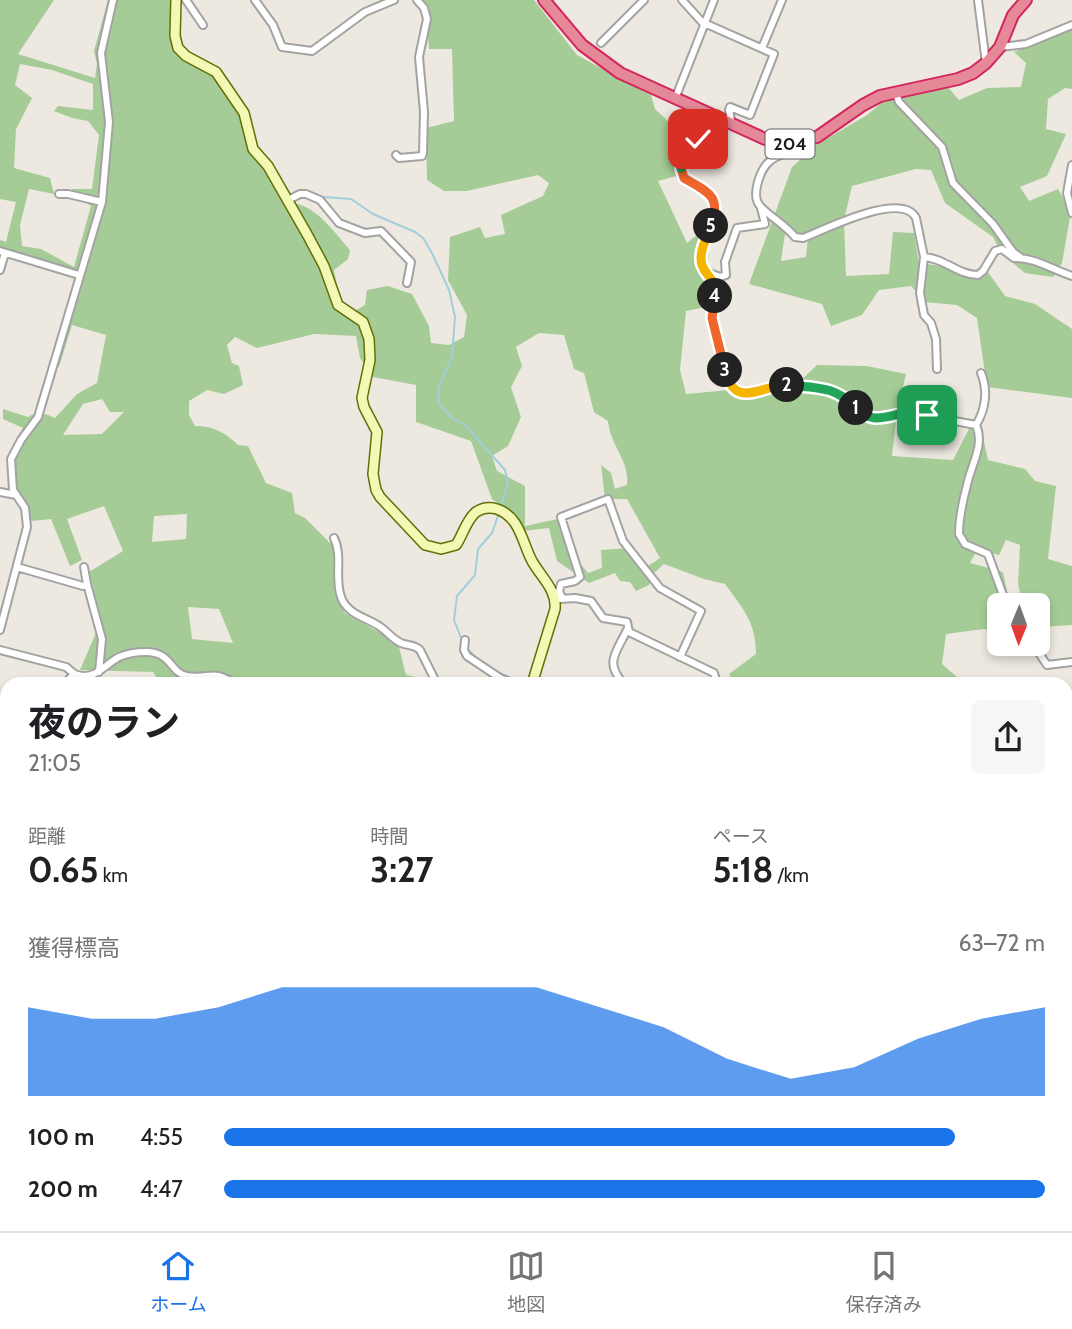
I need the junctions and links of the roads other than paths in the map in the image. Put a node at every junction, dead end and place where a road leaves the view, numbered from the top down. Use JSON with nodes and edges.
{"nodes":[{"id":1,"x":113,"y":0,"type":"edge"},
{"id":2,"x":176,"y":0,"type":"edge"},
{"id":3,"x":186,"y":0,"type":"edge"},
{"id":4,"x":255,"y":0,"type":"edge"},
{"id":5,"x":394,"y":0,"type":"edge"},
{"id":6,"x":418,"y":0,"type":"edge"},
{"id":7,"x":544,"y":0,"type":"edge"},
{"id":8,"x":644,"y":0,"type":"edge"},
{"id":9,"x":682,"y":0,"type":"edge"},
{"id":10,"x":715,"y":0,"type":"edge"},
{"id":11,"x":782,"y":0,"type":"edge"},
{"id":12,"x":978,"y":0,"type":"edge"},
{"id":13,"x":1026,"y":0,"type":"edge"},
{"id":14,"x":705,"y":23,"type":"junction"},
{"id":15,"x":203,"y":25,"type":"dead end"},
{"id":16,"x":1072,"y":26,"type":"edge"},
{"id":17,"x":601,"y":43,"type":"dead end"},
{"id":18,"x":1000,"y":47,"type":"junction"},
{"id":19,"x":762,"y":48,"type":"junction"},
{"id":20,"x":986,"y":63,"type":"junction"},
{"id":21,"x":895,"y":91,"type":"junction"},
{"id":22,"x":675,"y":99,"type":"junction"},
{"id":23,"x":700,"y":110,"type":"junction"},
{"id":24,"x":732,"y":125,"type":"junction"},
{"id":25,"x":791,"y":144,"type":"junction"},
{"id":26,"x":397,"y":155,"type":"dead end"},
{"id":27,"x":1072,"y":165,"type":"edge"},
{"id":28,"x":59,"y":194,"type":"dead end"},
{"id":29,"x":288,"y":200,"type":"junction"},
{"id":30,"x":102,"y":202,"type":"junction"},
{"id":31,"x":761,"y":208,"type":"junction"},
{"id":32,"x":1072,"y":213,"type":"edge"},
{"id":33,"x":2,"y":252,"type":"edge"},
{"id":34,"x":924,"y":257,"type":"junction"},
{"id":35,"x":1021,"y":257,"type":"junction"},
{"id":36,"x":0,"y":270,"type":"edge"},
{"id":37,"x":706,"y":271,"type":"junction"},
{"id":38,"x":79,"y":275,"type":"junction"},
{"id":39,"x":1072,"y":275,"type":"edge"},
{"id":40,"x":407,"y":283,"type":"dead end"},
{"id":41,"x":937,"y":369,"type":"dead end"},
{"id":42,"x":981,"y":373,"type":"dead end"},
{"id":43,"x":976,"y":425,"type":"junction"},
{"id":44,"x":0,"y":492,"type":"edge"},
{"id":45,"x":16,"y":495,"type":"junction"},
{"id":46,"x":334,"y":538,"type":"dead end"},
{"id":47,"x":16,"y":567,"type":"junction"},
{"id":48,"x":84,"y":567,"type":"dead end"},
{"id":49,"x":86,"y":584,"type":"junction"},
{"id":50,"x":1002,"y":593,"type":"edge"},
{"id":51,"x":559,"y":600,"type":"junction"},
{"id":52,"x":0,"y":630,"type":"edge"},
{"id":53,"x":627,"y":630,"type":"junction"},
{"id":54,"x":465,"y":640,"type":"dead end"},
{"id":55,"x":0,"y":650,"type":"edge"},
{"id":56,"x":1041,"y":656,"type":"edge"},
{"id":57,"x":680,"y":657,"type":"junction"},
{"id":58,"x":1072,"y":662,"type":"edge"},
{"id":59,"x":99,"y":672,"type":"junction"},
{"id":60,"x":74,"y":674,"type":"junction"},
{"id":61,"x":71,"y":677,"type":"edge"},
{"id":62,"x":223,"y":677,"type":"edge"},
{"id":63,"x":434,"y":677,"type":"edge"},
{"id":64,"x":502,"y":677,"type":"edge"},
{"id":65,"x":534,"y":677,"type":"edge"},
{"id":66,"x":617,"y":677,"type":"edge"},
{"id":67,"x":715,"y":677,"type":"edge"}],
"edges":[{"from":1,"to":30,"type":"street"},
{"from":2,"to":29,"type":"street"},
{"from":3,"to":15,"type":"street"},
{"from":4,"to":5,"type":"street"},
{"from":6,"to":26,"type":"street"},
{"from":7,"to":22,"type":"highway","number":"204"},
{"from":8,"to":17,"type":"street"},
{"from":9,"to":14,"type":"street"},
{"from":10,"to":14,"type":"street"},
{"from":11,"to":19,"type":"street"},
{"from":12,"to":20,"type":"street"},
{"from":13,"to":18,"type":"highway","number":"204"},
{"from":14,"to":19,"type":"street"},
{"from":14,"to":22,"type":"street"},
{"from":16,"to":18,"type":"street"},
{"from":18,"to":20,"type":"highway","number":"204"},
{"from":19,"to":24,"type":"street"},
{"from":20,"to":21,"type":"highway","number":"204"},
{"from":21,"to":25,"type":"highway","number":"204"},
{"from":21,"to":35,"type":"street"},
{"from":22,"to":23,"type":"highway","number":"204"},
{"from":23,"to":24,"type":"highway","number":"204"},
{"from":23,"to":37,"type":"street"},
{"from":24,"to":25,"type":"highway","number":"204"},
{"from":25,"to":31,"type":"street"},
{"from":27,"to":32,"type":"street"},
{"from":28,"to":30,"type":"street"},
{"from":29,"to":40,"type":"street"},
{"from":29,"to":51,"type":"street"},
{"from":30,"to":38,"type":"street"},
{"from":31,"to":34,"type":"street"},
{"from":31,"to":37,"type":"street"},
{"from":33,"to":36,"type":"street"},
{"from":33,"to":38,"type":"street"},
{"from":34,"to":35,"type":"street"},
{"from":34,"to":41,"type":"street"},
{"from":35,"to":39,"type":"street"},
{"from":37,"to":43,"type":"street"},
{"from":38,"to":45,"type":"street"},
{"from":42,"to":43,"type":"street"},
{"from":43,"to":50,"type":"street"},
{"from":44,"to":45,"type":"street"},
{"from":45,"to":47,"type":"street"},
{"from":46,"to":63,"type":"street"},
{"from":47,"to":49,"type":"street"},
{"from":47,"to":52,"type":"street"},
{"from":48,"to":49,"type":"street"},
{"from":49,"to":59,"type":"street"},
{"from":51,"to":53,"type":"street"},
{"from":51,"to":57,"type":"street"},
{"from":51,"to":65,"type":"street"},
{"from":53,"to":57,"type":"street"},
{"from":53,"to":66,"type":"street"},
{"from":54,"to":64,"type":"street"},
{"from":55,"to":60,"type":"street"},
{"from":56,"to":58,"type":"street"},
{"from":57,"to":67,"type":"street"},
{"from":59,"to":60,"type":"street"},
{"from":59,"to":62,"type":"street"},
{"from":60,"to":61,"type":"street"}]}
